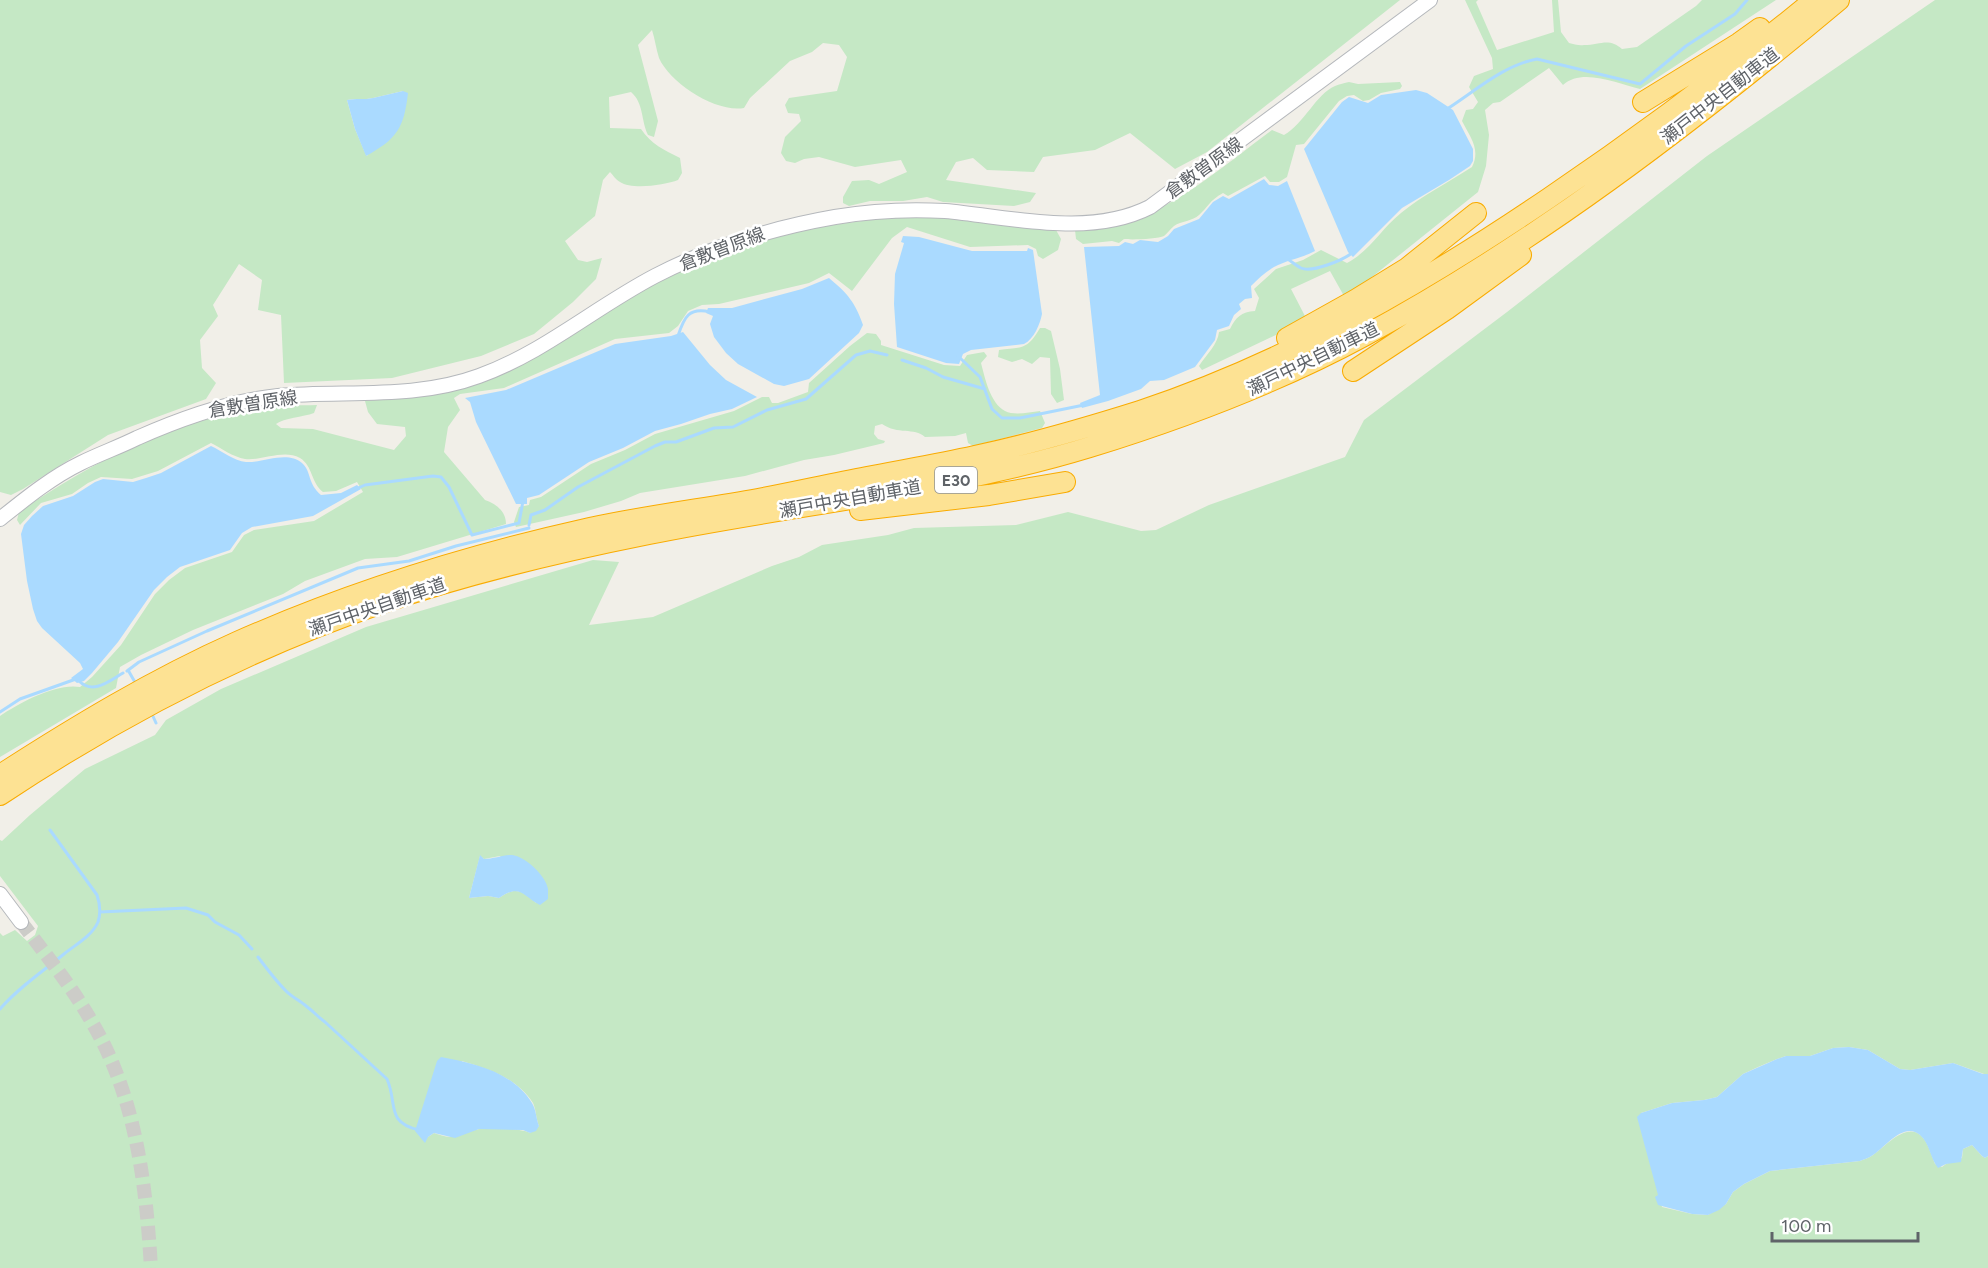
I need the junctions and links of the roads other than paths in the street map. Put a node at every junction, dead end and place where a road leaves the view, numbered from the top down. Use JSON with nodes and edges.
{"nodes":[{"id":1,"x":1430,"y":0,"type":"edge"},
{"id":2,"x":1800,"y":0,"type":"edge"},
{"id":3,"x":1814,"y":0,"type":"edge"},
{"id":4,"x":1839,"y":0,"type":"edge"},
{"id":5,"x":1643,"y":102,"type":"dead end"},
{"id":6,"x":1644,"y":155,"type":"junction"},
{"id":7,"x":1476,"y":213,"type":"dead end"},
{"id":8,"x":1353,"y":371,"type":"dead end"},
{"id":9,"x":1191,"y":392,"type":"junction"},
{"id":10,"x":1065,"y":482,"type":"dead end"},
{"id":11,"x":790,"y":510,"type":"junction"},
{"id":12,"x":1,"y":514,"type":"edge"},
{"id":13,"x":0,"y":774,"type":"edge"},
{"id":14,"x":0,"y":795,"type":"edge"},
{"id":15,"x":0,"y":894,"type":"edge"},
{"id":16,"x":21,"y":922,"type":"tunnel mouth"}],
"edges":[{"from":1,"to":12,"type":"street","name":"倉敷曽原線"},
{"from":2,"to":5,"type":"highway"},
{"from":3,"to":9,"type":"highway","name":"瀬戸中央自動車道","number":"E30"},
{"from":4,"to":6,"type":"highway","name":"瀬戸中央自動車道","number":"E30"},
{"from":6,"to":8,"type":"highway"},
{"from":6,"to":11,"type":"highway","name":"瀬戸中央自動車道","number":"E30"},
{"from":7,"to":9,"type":"highway"},
{"from":9,"to":13,"type":"highway","name":"瀬戸中央自動車道","number":"E30"},
{"from":10,"to":11,"type":"highway"},
{"from":11,"to":14,"type":"highway","name":"瀬戸中央自動車道","number":"E30"},
{"from":15,"to":16,"type":"street"}]}
